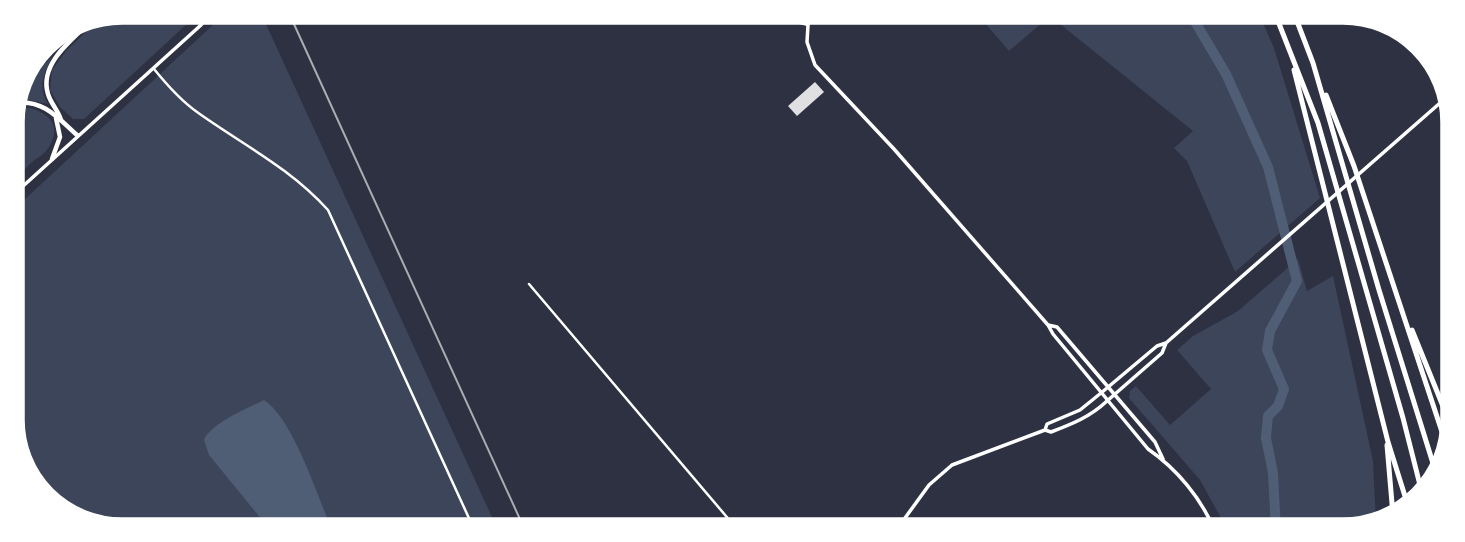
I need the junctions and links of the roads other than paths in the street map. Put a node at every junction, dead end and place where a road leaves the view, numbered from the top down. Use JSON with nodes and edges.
{"nodes":[{"id":1,"x":202,"y":23,"type":"edge"},
{"id":2,"x":800,"y":23,"type":"edge"},
{"id":3,"x":1279,"y":23,"type":"edge"},
{"id":4,"x":1298,"y":23,"type":"edge"},
{"id":5,"x":808,"y":25,"type":"joint"},
{"id":6,"x":78,"y":33,"type":"edge"},
{"id":7,"x":1292,"y":60,"type":"junction"},
{"id":8,"x":1313,"y":63,"type":"junction"},
{"id":9,"x":153,"y":68,"type":"junction"},
{"id":10,"x":25,"y":102,"type":"edge"},
{"id":11,"x":1440,"y":103,"type":"edge"},
{"id":12,"x":52,"y":111,"type":"junction"},
{"id":13,"x":61,"y":120,"type":"junction"},
{"id":14,"x":77,"y":135,"type":"junction"},
{"id":15,"x":52,"y":159,"type":"junction"},
{"id":16,"x":23,"y":186,"type":"edge"},
{"id":17,"x":1391,"y":279,"type":"junction"},
{"id":18,"x":528,"y":284,"type":"dead end"},
{"id":19,"x":1048,"y":325,"type":"junction"},
{"id":20,"x":1166,"y":343,"type":"junction"},
{"id":21,"x":1109,"y":386,"type":"junction"},
{"id":22,"x":1101,"y":393,"type":"junction"},
{"id":23,"x":1115,"y":394,"type":"junction"},
{"id":24,"x":1107,"y":401,"type":"junction"},
{"id":25,"x":1442,"y":404,"type":"edge"},
{"id":26,"x":1045,"y":430,"type":"junction"},
{"id":27,"x":1441,"y":430,"type":"edge"},
{"id":28,"x":1388,"y":442,"type":"junction"},
{"id":29,"x":1163,"y":460,"type":"junction"},
{"id":30,"x":1433,"y":462,"type":"edge"},
{"id":31,"x":1419,"y":483,"type":"edge"},
{"id":32,"x":1405,"y":497,"type":"edge"},
{"id":33,"x":1392,"y":506,"type":"edge"},
{"id":34,"x":469,"y":519,"type":"edge"},
{"id":35,"x":729,"y":519,"type":"edge"},
{"id":36,"x":904,"y":519,"type":"edge"},
{"id":37,"x":1209,"y":519,"type":"edge"}],
"edges":[{"from":1,"to":9,"type":"main road"},
{"from":2,"to":5,"type":"street"},
{"from":3,"to":7,"type":"highway"},
{"from":4,"to":8,"type":"highway"},
{"from":5,"to":19,"type":"main road"},
{"from":6,"to":13,"type":"main road"},
{"from":7,"to":28,"type":"highway"},
{"from":7,"to":31,"type":"highway"},
{"from":8,"to":17,"type":"highway"},
{"from":8,"to":30,"type":"highway"},
{"from":9,"to":14,"type":"main road"},
{"from":9,"to":34,"type":"street"},
{"from":10,"to":12,"type":"main road"},
{"from":11,"to":20,"type":"main road"},
{"from":12,"to":13,"type":"main road"},
{"from":12,"to":15,"type":"main road"},
{"from":13,"to":14,"type":"main road"},
{"from":14,"to":15,"type":"main road"},
{"from":15,"to":16,"type":"main road"},
{"from":17,"to":25,"type":"highway"},
{"from":17,"to":27,"type":"highway"},
{"from":18,"to":35,"type":"street"},
{"from":19,"to":21,"type":"main road"},
{"from":19,"to":22,"type":"main road"},
{"from":20,"to":21,"type":"main road"},
{"from":20,"to":23,"type":"main road"},
{"from":21,"to":22,"type":"main road"},
{"from":21,"to":23,"type":"main road"},
{"from":22,"to":24,"type":"main road"},
{"from":22,"to":26,"type":"main road"},
{"from":23,"to":24,"type":"main road"},
{"from":23,"to":29,"type":"main road"},
{"from":24,"to":26,"type":"main road"},
{"from":24,"to":29,"type":"main road"},
{"from":26,"to":36,"type":"main road"},
{"from":28,"to":32,"type":"highway"},
{"from":28,"to":33,"type":"highway"},
{"from":29,"to":37,"type":"main road"}]}
